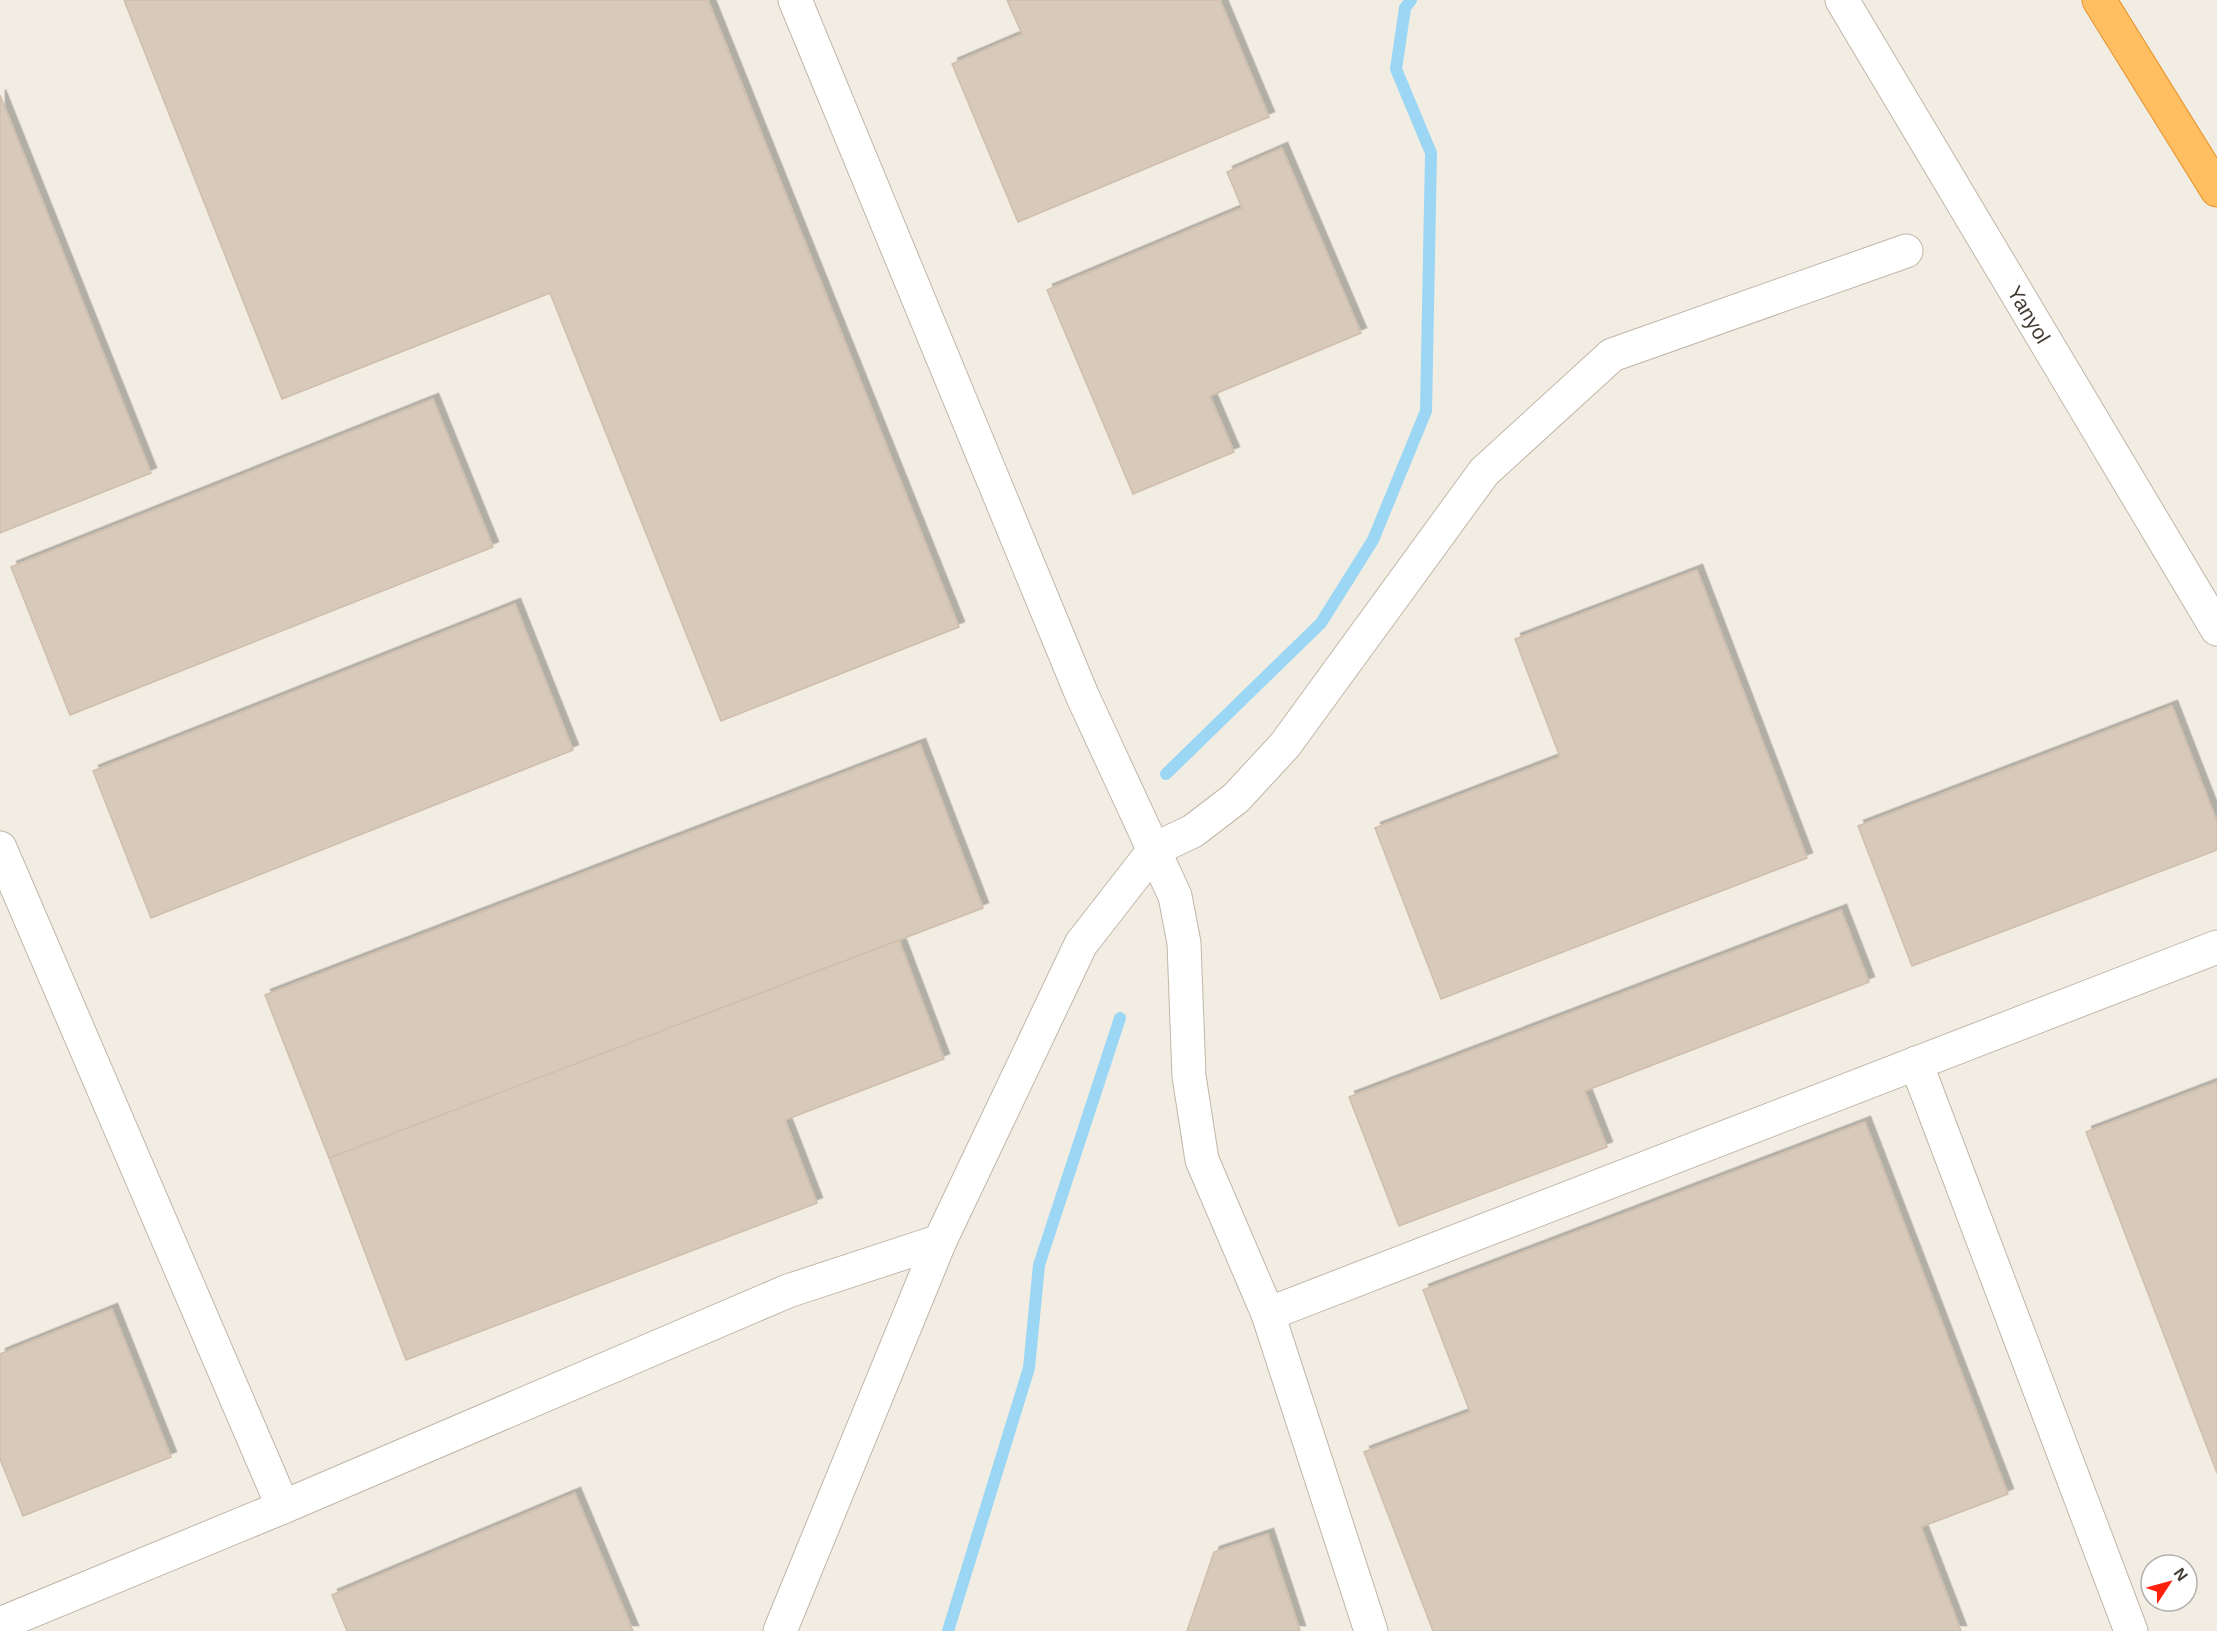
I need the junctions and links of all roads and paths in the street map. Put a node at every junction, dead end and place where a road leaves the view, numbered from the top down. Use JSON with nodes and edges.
{"nodes":[{"id":1,"x":795,"y":0,"type":"edge"},
{"id":2,"x":1842,"y":0,"type":"edge"},
{"id":3,"x":2099,"y":0,"type":"edge"},
{"id":4,"x":2217,"y":190,"type":"edge"},
{"id":5,"x":1906,"y":250,"type":"dead end"},
{"id":6,"x":2217,"y":629,"type":"edge"},
{"id":7,"x":0,"y":848,"type":"edge"},
{"id":8,"x":1155,"y":849,"type":"junction"},
{"id":9,"x":2217,"y":947,"type":"edge"},
{"id":10,"x":1916,"y":1063,"type":"junction"},
{"id":11,"x":940,"y":1241,"type":"junction"},
{"id":12,"x":1268,"y":1314,"type":"junction"},
{"id":13,"x":283,"y":1508,"type":"junction"},
{"id":14,"x":0,"y":1624,"type":"edge"},
{"id":15,"x":780,"y":1631,"type":"edge"},
{"id":16,"x":1371,"y":1631,"type":"edge"},
{"id":17,"x":2131,"y":1631,"type":"edge"}],
"edges":[{"from":1,"to":8,"type":"street"},
{"from":2,"to":6,"type":"street","name":"Yanyol"},
{"from":3,"to":4,"type":"highway"},
{"from":5,"to":8,"type":"street"},
{"from":7,"to":13,"type":"street"},
{"from":8,"to":11,"type":"street"},
{"from":8,"to":12,"type":"street"},
{"from":9,"to":10,"type":"street"},
{"from":10,"to":12,"type":"street"},
{"from":10,"to":17,"type":"street"},
{"from":11,"to":13,"type":"street"},
{"from":11,"to":15,"type":"street"},
{"from":12,"to":16,"type":"street"},
{"from":13,"to":14,"type":"street"}]}
